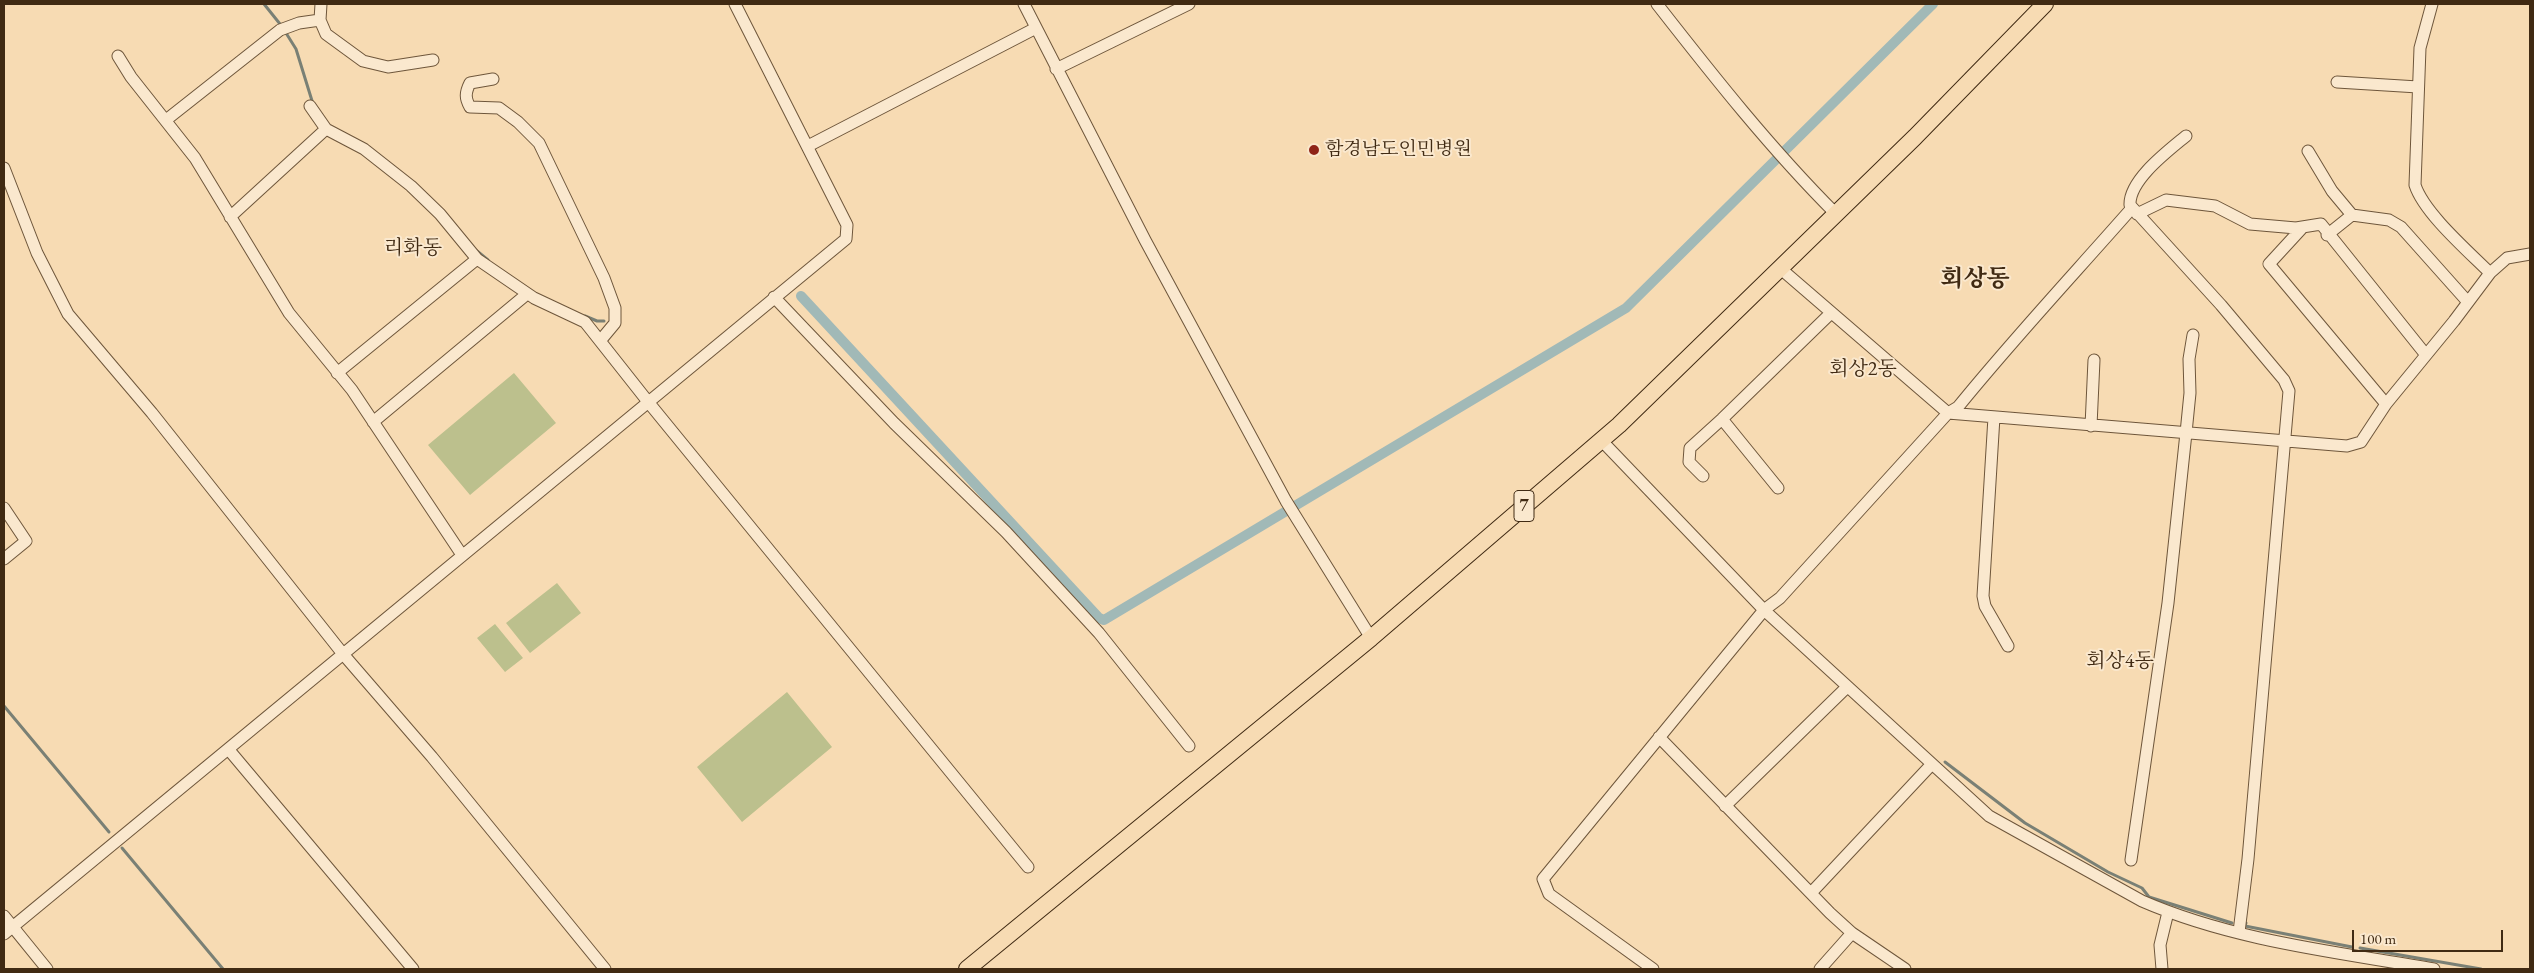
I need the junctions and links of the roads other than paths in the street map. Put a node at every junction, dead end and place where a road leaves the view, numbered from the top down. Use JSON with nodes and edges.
{"nodes":[{"id":1,"x":320,"y":4,"type":"edge"},
{"id":2,"x":735,"y":4,"type":"edge"},
{"id":3,"x":1024,"y":4,"type":"edge"},
{"id":4,"x":1189,"y":4,"type":"edge"},
{"id":5,"x":1657,"y":4,"type":"edge"},
{"id":6,"x":2045,"y":4,"type":"edge"},
{"id":7,"x":2432,"y":4,"type":"edge"},
{"id":8,"x":320,"y":20,"type":"junction"},
{"id":9,"x":1036,"y":28,"type":"junction"},
{"id":10,"x":118,"y":56,"type":"dead end"},
{"id":11,"x":433,"y":60,"type":"dead end"},
{"id":12,"x":1056,"y":69,"type":"junction"},
{"id":13,"x":493,"y":79,"type":"dead end"},
{"id":14,"x":2337,"y":82,"type":"dead end"},
{"id":15,"x":2418,"y":86,"type":"junction"},
{"id":16,"x":310,"y":106,"type":"dead end"},
{"id":17,"x":166,"y":120,"type":"junction"},
{"id":18,"x":326,"y":129,"type":"junction"},
{"id":19,"x":2186,"y":136,"type":"dead end"},
{"id":20,"x":808,"y":146,"type":"junction"},
{"id":21,"x":2308,"y":151,"type":"dead end"},
{"id":22,"x":4,"y":168,"type":"edge"},
{"id":23,"x":2135,"y":211,"type":"junction"},
{"id":24,"x":1836,"y":214,"type":"junction"},
{"id":25,"x":2352,"y":215,"type":"junction"},
{"id":26,"x":230,"y":217,"type":"junction"},
{"id":27,"x":2302,"y":227,"type":"junction"},
{"id":28,"x":2327,"y":235,"type":"junction"},
{"id":29,"x":2530,"y":254,"type":"edge"},
{"id":30,"x":477,"y":259,"type":"junction"},
{"id":31,"x":1781,"y":269,"type":"junction"},
{"id":32,"x":2490,"y":273,"type":"junction"},
{"id":33,"x":527,"y":294,"type":"junction"},
{"id":34,"x":774,"y":297,"type":"junction"},
{"id":35,"x":2467,"y":301,"type":"junction"},
{"id":36,"x":1831,"y":313,"type":"junction"},
{"id":37,"x":2193,"y":335,"type":"dead end"},
{"id":38,"x":600,"y":341,"type":"junction"},
{"id":39,"x":2426,"y":355,"type":"junction"},
{"id":40,"x":2094,"y":360,"type":"dead end"},
{"id":41,"x":337,"y":373,"type":"junction"},
{"id":42,"x":649,"y":403,"type":"junction"},
{"id":43,"x":2386,"y":404,"type":"junction"},
{"id":44,"x":1948,"y":413,"type":"junction"},
{"id":45,"x":1994,"y":417,"type":"junction"},
{"id":46,"x":1722,"y":419,"type":"junction"},
{"id":47,"x":373,"y":422,"type":"junction"},
{"id":48,"x":2091,"y":426,"type":"junction"},
{"id":49,"x":2186,"y":433,"type":"junction"},
{"id":50,"x":1601,"y":440,"type":"junction"},
{"id":51,"x":2286,"y":441,"type":"junction"},
{"id":52,"x":1703,"y":476,"type":"dead end"},
{"id":53,"x":1778,"y":488,"type":"dead end"},
{"id":54,"x":4,"y":508,"type":"edge"},
{"id":55,"x":462,"y":555,"type":"junction"},
{"id":56,"x":4,"y":559,"type":"edge"},
{"id":57,"x":1764,"y":610,"type":"junction"},
{"id":58,"x":1371,"y":638,"type":"junction"},
{"id":59,"x":2008,"y":646,"type":"dead end"},
{"id":60,"x":343,"y":654,"type":"junction"},
{"id":61,"x":1847,"y":687,"type":"junction"},
{"id":62,"x":1659,"y":737,"type":"junction"},
{"id":63,"x":1189,"y":746,"type":"dead end"},
{"id":64,"x":228,"y":750,"type":"junction"},
{"id":65,"x":1931,"y":765,"type":"junction"},
{"id":66,"x":1725,"y":806,"type":"junction"},
{"id":67,"x":2131,"y":860,"type":"dead end"},
{"id":68,"x":1028,"y":867,"type":"dead end"},
{"id":69,"x":1811,"y":893,"type":"junction"},
{"id":70,"x":2168,"y":912,"type":"junction"},
{"id":71,"x":4,"y":916,"type":"edge"},
{"id":72,"x":8,"y":930,"type":"edge"},
{"id":73,"x":2239,"y":932,"type":"junction"},
{"id":74,"x":1852,"y":933,"type":"junction"},
{"id":75,"x":48,"y":969,"type":"edge"},
{"id":76,"x":413,"y":969,"type":"edge"},
{"id":77,"x":605,"y":969,"type":"edge"},
{"id":78,"x":967,"y":969,"type":"edge"},
{"id":79,"x":1654,"y":969,"type":"edge"},
{"id":80,"x":1820,"y":969,"type":"edge"},
{"id":81,"x":1905,"y":969,"type":"edge"},
{"id":82,"x":2162,"y":969,"type":"edge"},
{"id":83,"x":2434,"y":969,"type":"edge"}],
"edges":[{"from":1,"to":8,"type":"street"},
{"from":2,"to":20,"type":"street"},
{"from":3,"to":9,"type":"street"},
{"from":4,"to":12,"type":"street"},
{"from":5,"to":24,"type":"street"},
{"from":6,"to":24,"type":"highway","number":"7"},
{"from":7,"to":15,"type":"street"},
{"from":8,"to":11,"type":"street"},
{"from":8,"to":17,"type":"street"},
{"from":9,"to":12,"type":"street"},
{"from":9,"to":20,"type":"street"},
{"from":10,"to":17,"type":"street"},
{"from":12,"to":58,"type":"street"},
{"from":13,"to":38,"type":"street"},
{"from":14,"to":15,"type":"street"},
{"from":15,"to":32,"type":"street"},
{"from":16,"to":18,"type":"street"},
{"from":17,"to":26,"type":"street"},
{"from":18,"to":26,"type":"street"},
{"from":18,"to":30,"type":"street"},
{"from":19,"to":23,"type":"street"},
{"from":20,"to":34,"type":"street"},
{"from":21,"to":25,"type":"street"},
{"from":22,"to":60,"type":"street"},
{"from":23,"to":27,"type":"street"},
{"from":23,"to":44,"type":"street"},
{"from":23,"to":51,"type":"street"},
{"from":24,"to":31,"type":"highway","number":"7"},
{"from":25,"to":28,"type":"street"},
{"from":25,"to":35,"type":"street"},
{"from":26,"to":41,"type":"street"},
{"from":27,"to":28,"type":"street"},
{"from":27,"to":43,"type":"street"},
{"from":28,"to":39,"type":"street"},
{"from":29,"to":32,"type":"street"},
{"from":30,"to":33,"type":"street"},
{"from":30,"to":41,"type":"street"},
{"from":31,"to":36,"type":"street"},
{"from":31,"to":50,"type":"highway","number":"7"},
{"from":32,"to":35,"type":"street"},
{"from":33,"to":38,"type":"street"},
{"from":33,"to":47,"type":"street"},
{"from":34,"to":42,"type":"street"},
{"from":34,"to":63,"type":"street"},
{"from":35,"to":39,"type":"street"},
{"from":36,"to":44,"type":"street"},
{"from":36,"to":46,"type":"street"},
{"from":37,"to":49,"type":"street"},
{"from":38,"to":42,"type":"street"},
{"from":39,"to":43,"type":"street"},
{"from":40,"to":48,"type":"street"},
{"from":41,"to":47,"type":"street"},
{"from":42,"to":55,"type":"street"},
{"from":42,"to":68,"type":"street"},
{"from":43,"to":51,"type":"street"},
{"from":44,"to":45,"type":"street"},
{"from":44,"to":57,"type":"street"},
{"from":45,"to":48,"type":"street"},
{"from":45,"to":59,"type":"street"},
{"from":46,"to":52,"type":"street"},
{"from":46,"to":53,"type":"street"},
{"from":47,"to":55,"type":"street"},
{"from":48,"to":49,"type":"street"},
{"from":49,"to":51,"type":"street"},
{"from":49,"to":67,"type":"street"},
{"from":50,"to":57,"type":"street"},
{"from":50,"to":58,"type":"highway","number":"7"},
{"from":51,"to":73,"type":"street"},
{"from":54,"to":56,"type":"street"},
{"from":55,"to":60,"type":"street"},
{"from":57,"to":61,"type":"street"},
{"from":57,"to":62,"type":"street"},
{"from":58,"to":78,"type":"highway","number":"7"},
{"from":60,"to":64,"type":"street"},
{"from":60,"to":77,"type":"street"},
{"from":61,"to":65,"type":"street"},
{"from":61,"to":66,"type":"street"},
{"from":62,"to":66,"type":"street"},
{"from":62,"to":79,"type":"street"},
{"from":64,"to":72,"type":"street"},
{"from":64,"to":76,"type":"street"},
{"from":65,"to":69,"type":"street"},
{"from":65,"to":70,"type":"street"},
{"from":66,"to":69,"type":"street"},
{"from":69,"to":74,"type":"street"},
{"from":70,"to":73,"type":"street"},
{"from":70,"to":82,"type":"street"},
{"from":71,"to":72,"type":"street"},
{"from":72,"to":75,"type":"street"},
{"from":73,"to":83,"type":"street"},
{"from":74,"to":80,"type":"street"},
{"from":74,"to":81,"type":"street"}]}
